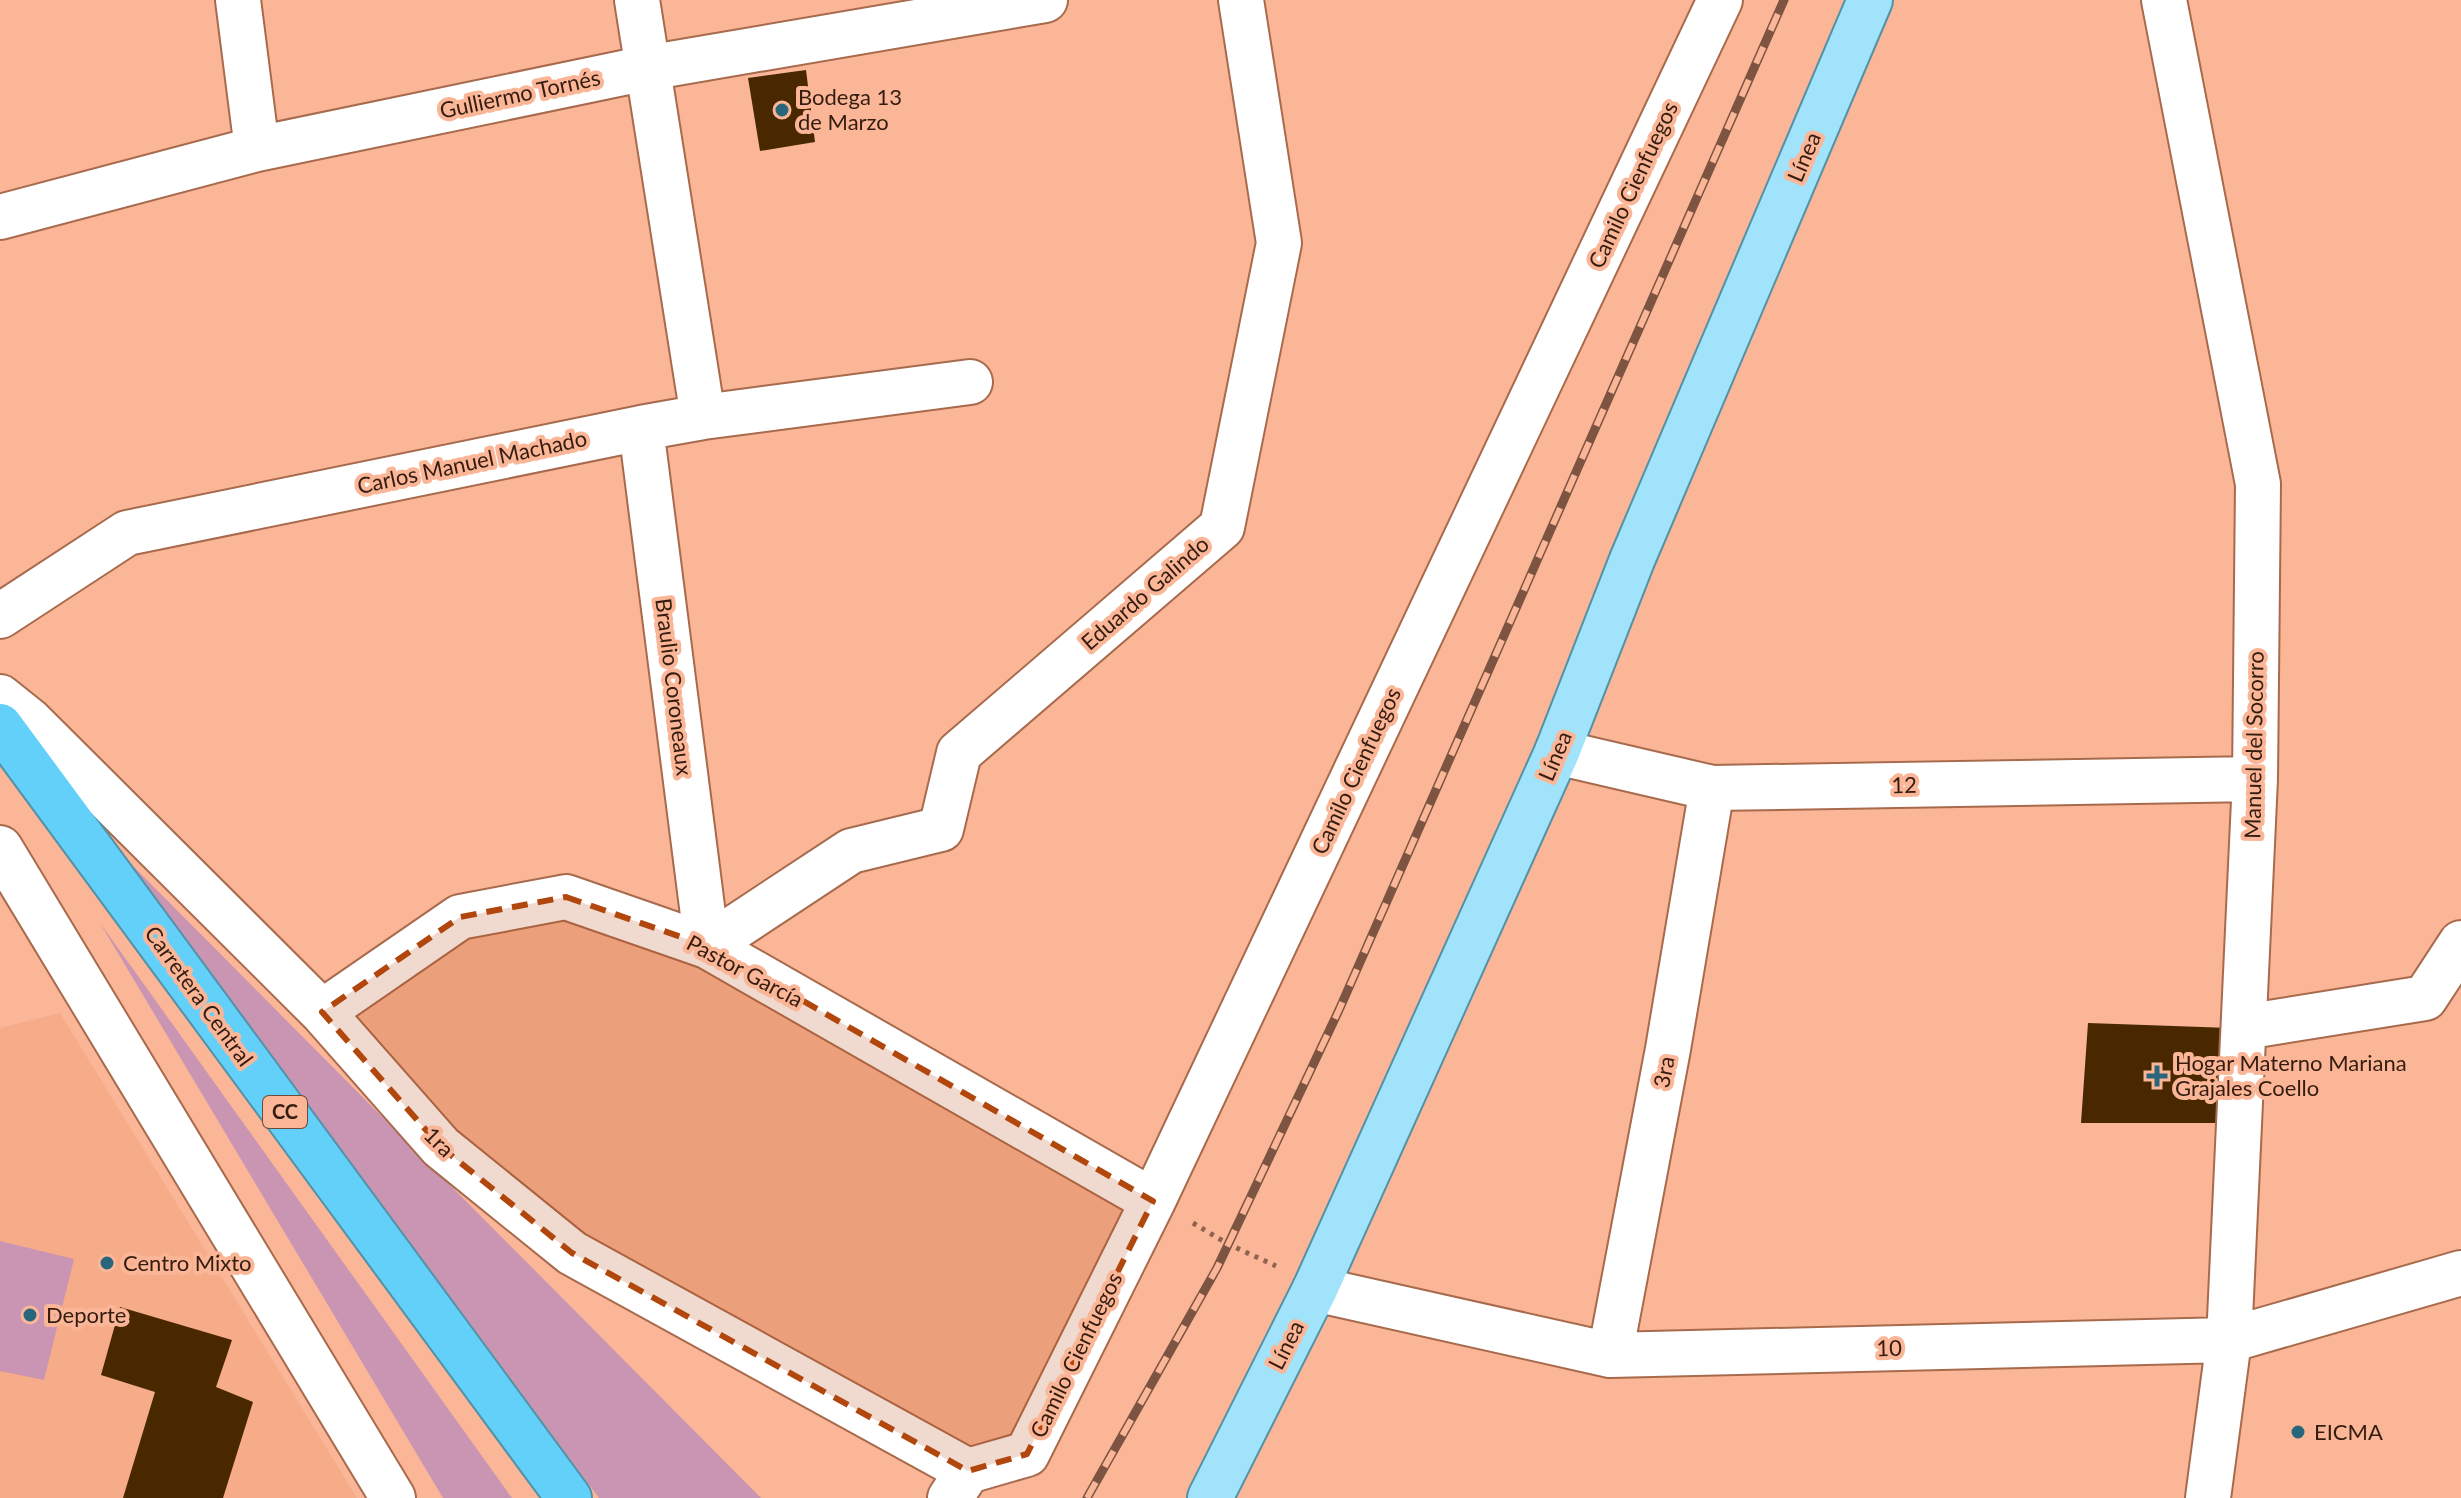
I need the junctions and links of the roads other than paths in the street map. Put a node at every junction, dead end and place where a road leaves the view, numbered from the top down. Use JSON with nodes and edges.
{"nodes":[{"id":1,"x":238,"y":0,"type":"edge"},
{"id":2,"x":637,"y":0,"type":"edge"},
{"id":3,"x":1045,"y":0,"type":"edge"},
{"id":4,"x":1241,"y":0,"type":"edge"},
{"id":5,"x":1720,"y":0,"type":"edge"},
{"id":6,"x":1870,"y":0,"type":"edge"},
{"id":7,"x":2164,"y":0,"type":"edge"},
{"id":8,"x":647,"y":68,"type":"junction"},
{"id":9,"x":257,"y":149,"type":"junction"},
{"id":10,"x":0,"y":217,"type":"edge"},
{"id":11,"x":970,"y":382,"type":"dead end"},
{"id":12,"x":703,"y":417,"type":"junction"},
{"id":13,"x":641,"y":428,"type":"junction"},
{"id":14,"x":0,"y":616,"type":"edge"},
{"id":15,"x":0,"y":697,"type":"edge"},
{"id":16,"x":0,"y":726,"type":"edge"},
{"id":17,"x":1557,"y":752,"type":"junction"},
{"id":18,"x":2255,"y":779,"type":"junction"},
{"id":19,"x":1712,"y":788,"type":"junction"},
{"id":20,"x":0,"y":848,"type":"edge"},
{"id":21,"x":2461,"y":943,"type":"edge"},
{"id":22,"x":707,"y":946,"type":"junction"},
{"id":23,"x":322,"y":1012,"type":"junction"},
{"id":24,"x":2244,"y":1027,"type":"junction"},
{"id":25,"x":1153,"y":1201,"type":"junction"},
{"id":26,"x":2461,"y":1273,"type":"edge"},
{"id":27,"x":1315,"y":1289,"type":"junction"},
{"id":28,"x":2229,"y":1340,"type":"junction"},
{"id":29,"x":1610,"y":1355,"type":"junction"},
{"id":30,"x":959,"y":1484,"type":"edge"},
{"id":31,"x":393,"y":1498,"type":"edge"},
{"id":32,"x":569,"y":1498,"type":"edge"},
{"id":33,"x":1210,"y":1498,"type":"edge"},
{"id":34,"x":2208,"y":1498,"type":"edge"}],
"edges":[{"from":1,"to":9,"type":"street"},
{"from":2,"to":8,"type":"street"},
{"from":3,"to":8,"type":"street","name":"Gulliermo Tornés"},
{"from":4,"to":22,"type":"street","name":"Eduardo Galindo"},
{"from":5,"to":25,"type":"street","name":"Camilo Cienfuegos"},
{"from":6,"to":17,"type":"main road","name":"Línea"},
{"from":7,"to":18,"type":"street","name":"Manuel del Socorro"},
{"from":8,"to":9,"type":"street","name":"Gulliermo Tornés"},
{"from":8,"to":12,"type":"street"},
{"from":9,"to":10,"type":"street","name":"Gulliermo Tornés"},
{"from":11,"to":12,"type":"street","name":"Carlos Manuel Machado"},
{"from":12,"to":13,"type":"street","name":"Carlos Manuel Machado"},
{"from":13,"to":14,"type":"street","name":"Carlos Manuel Machado"},
{"from":13,"to":22,"type":"street","name":"Braulio Coroneaux"},
{"from":15,"to":23,"type":"street","name":"1ra"},
{"from":16,"to":32,"type":"highway","name":"Carretera Central","number":"CC"},
{"from":17,"to":19,"type":"street","name":"12"},
{"from":17,"to":27,"type":"main road","name":"Línea"},
{"from":18,"to":19,"type":"street","name":"12"},
{"from":18,"to":24,"type":"street","name":"Manuel del Socorro"},
{"from":19,"to":29,"type":"street","name":"3ra"},
{"from":20,"to":31,"type":"street"},
{"from":21,"to":24,"type":"street"},
{"from":22,"to":23,"type":"street","name":"Pastor García"},
{"from":22,"to":25,"type":"street","name":"Pastor García"},
{"from":23,"to":30,"type":"street","name":"1ra"},
{"from":24,"to":28,"type":"street","name":"Manuel del Socorro"},
{"from":25,"to":30,"type":"street","name":"Camilo Cienfuegos"},
{"from":26,"to":28,"type":"street","name":"10"},
{"from":27,"to":29,"type":"street","name":"10"},
{"from":27,"to":33,"type":"main road","name":"Línea"},
{"from":28,"to":29,"type":"street","name":"10"},
{"from":28,"to":34,"type":"street","name":"Manuel del Socorro"}]}
